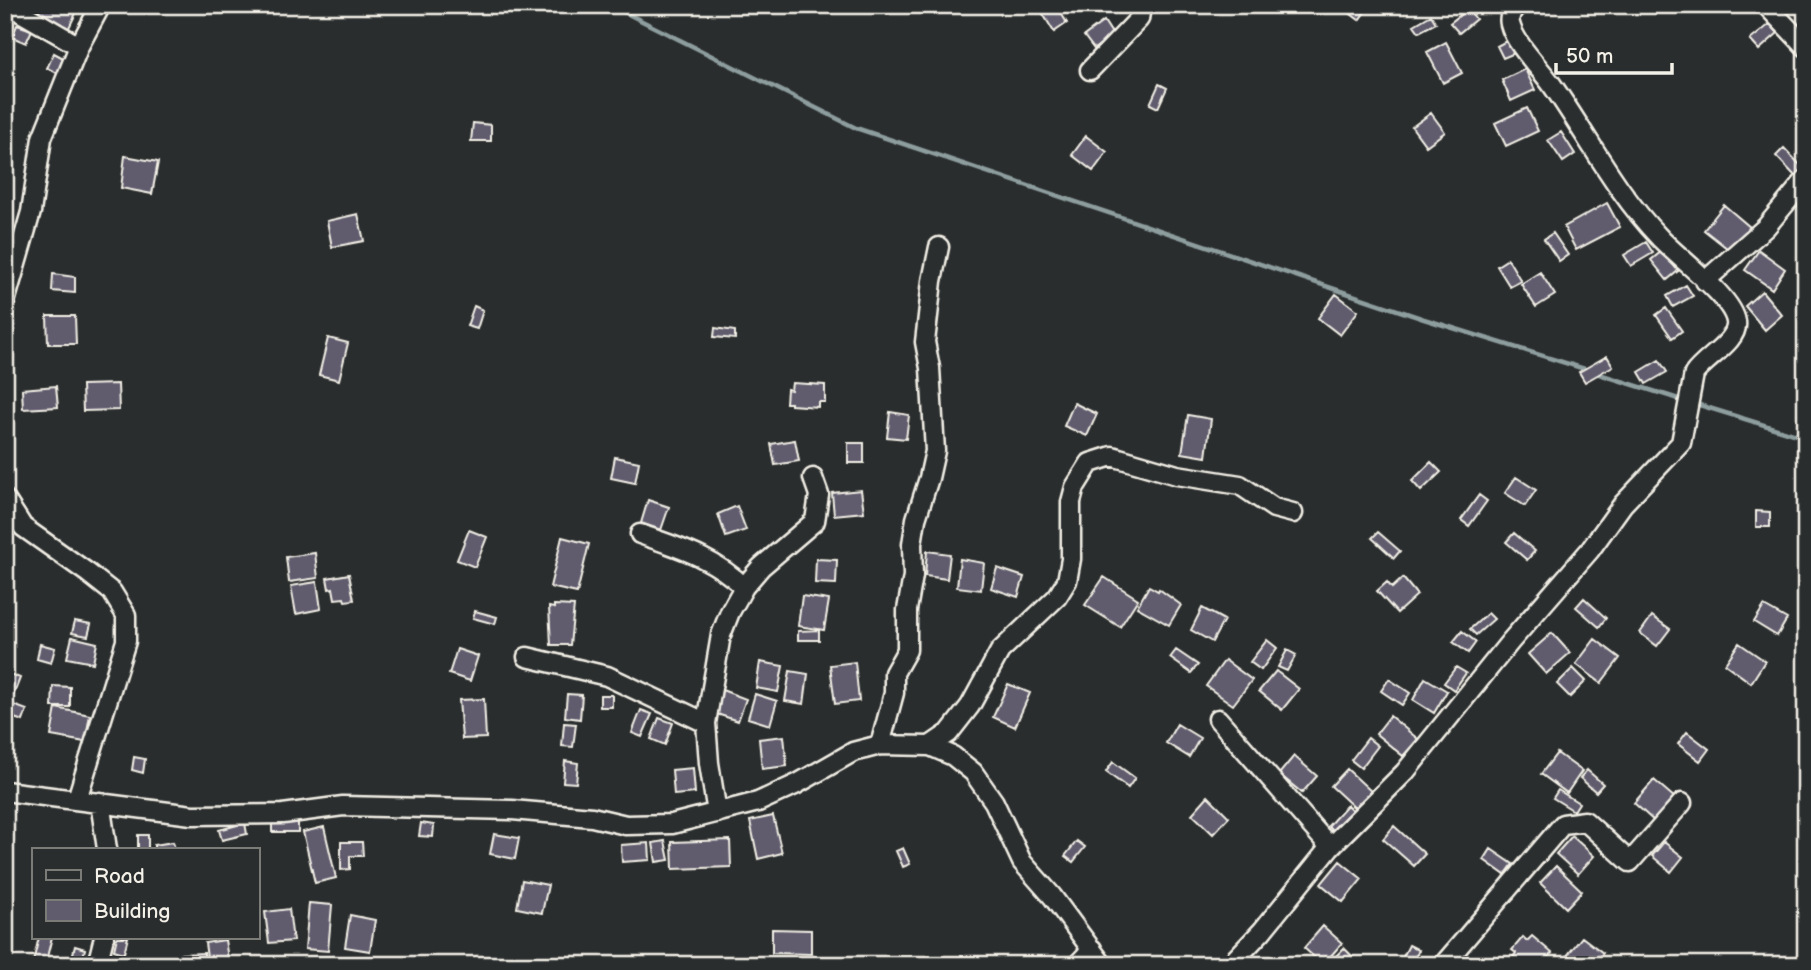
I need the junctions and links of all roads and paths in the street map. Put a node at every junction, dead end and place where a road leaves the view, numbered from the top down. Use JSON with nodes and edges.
{"nodes":[{"id":1,"x":9,"y":5,"type":"edge"},
{"id":2,"x":101,"y":5,"type":"edge"},
{"id":3,"x":1138,"y":5,"type":"edge"},
{"id":4,"x":1517,"y":5,"type":"edge"},
{"id":5,"x":1766,"y":5,"type":"edge"},
{"id":6,"x":79,"y":46,"type":"junction"},
{"id":7,"x":1806,"y":47,"type":"edge"},
{"id":8,"x":1090,"y":70,"type":"dead end"},
{"id":9,"x":1806,"y":178,"type":"edge"},
{"id":10,"x":939,"y":247,"type":"dead end"},
{"id":11,"x":1705,"y":281,"type":"junction"},
{"id":12,"x":5,"y":302,"type":"edge"},
{"id":13,"x":813,"y":478,"type":"dead end"},
{"id":14,"x":5,"y":499,"type":"edge"},
{"id":15,"x":1293,"y":513,"type":"dead end"},
{"id":16,"x":640,"y":534,"type":"dead end"},
{"id":17,"x":744,"y":587,"type":"junction"},
{"id":18,"x":527,"y":657,"type":"dead end"},
{"id":19,"x":1218,"y":719,"type":"dead end"},
{"id":20,"x":706,"y":723,"type":"junction"},
{"id":21,"x":880,"y":745,"type":"junction"},
{"id":22,"x":930,"y":746,"type":"junction"},
{"id":23,"x":5,"y":791,"type":"edge"},
{"id":24,"x":78,"y":799,"type":"junction"},
{"id":25,"x":100,"y":802,"type":"junction"},
{"id":26,"x":1682,"y":803,"type":"dead end"},
{"id":27,"x":717,"y":813,"type":"junction"},
{"id":28,"x":1330,"y":847,"type":"junction"},
{"id":29,"x":107,"y":848,"type":"edge"},
{"id":30,"x":104,"y":939,"type":"edge"},
{"id":31,"x":1092,"y":949,"type":"junction"},
{"id":32,"x":97,"y":965,"type":"edge"},
{"id":33,"x":1077,"y":965,"type":"edge"},
{"id":34,"x":1103,"y":965,"type":"edge"},
{"id":35,"x":1230,"y":965,"type":"edge"},
{"id":36,"x":1443,"y":965,"type":"edge"}],
"edges":[{"from":1,"to":6,"type":"street"},
{"from":2,"to":6,"type":"street"},
{"from":3,"to":8,"type":"street"},
{"from":4,"to":11,"type":"street"},
{"from":5,"to":7,"type":"street"},
{"from":6,"to":12,"type":"street"},
{"from":9,"to":11,"type":"street"},
{"from":10,"to":21,"type":"street"},
{"from":11,"to":28,"type":"street"},
{"from":13,"to":17,"type":"street"},
{"from":14,"to":24,"type":"street"},
{"from":15,"to":22,"type":"street"},
{"from":16,"to":17,"type":"street"},
{"from":17,"to":20,"type":"street"},
{"from":18,"to":20,"type":"street"},
{"from":19,"to":28,"type":"street"},
{"from":20,"to":27,"type":"street"},
{"from":21,"to":22,"type":"street"},
{"from":21,"to":27,"type":"street"},
{"from":22,"to":31,"type":"street"},
{"from":23,"to":24,"type":"street"},
{"from":24,"to":25,"type":"street"},
{"from":25,"to":27,"type":"street"},
{"from":25,"to":29,"type":"street"},
{"from":26,"to":36,"type":"street"},
{"from":28,"to":35,"type":"street"},
{"from":30,"to":32,"type":"street"},
{"from":31,"to":33,"type":"street"},
{"from":31,"to":34,"type":"street"}]}
